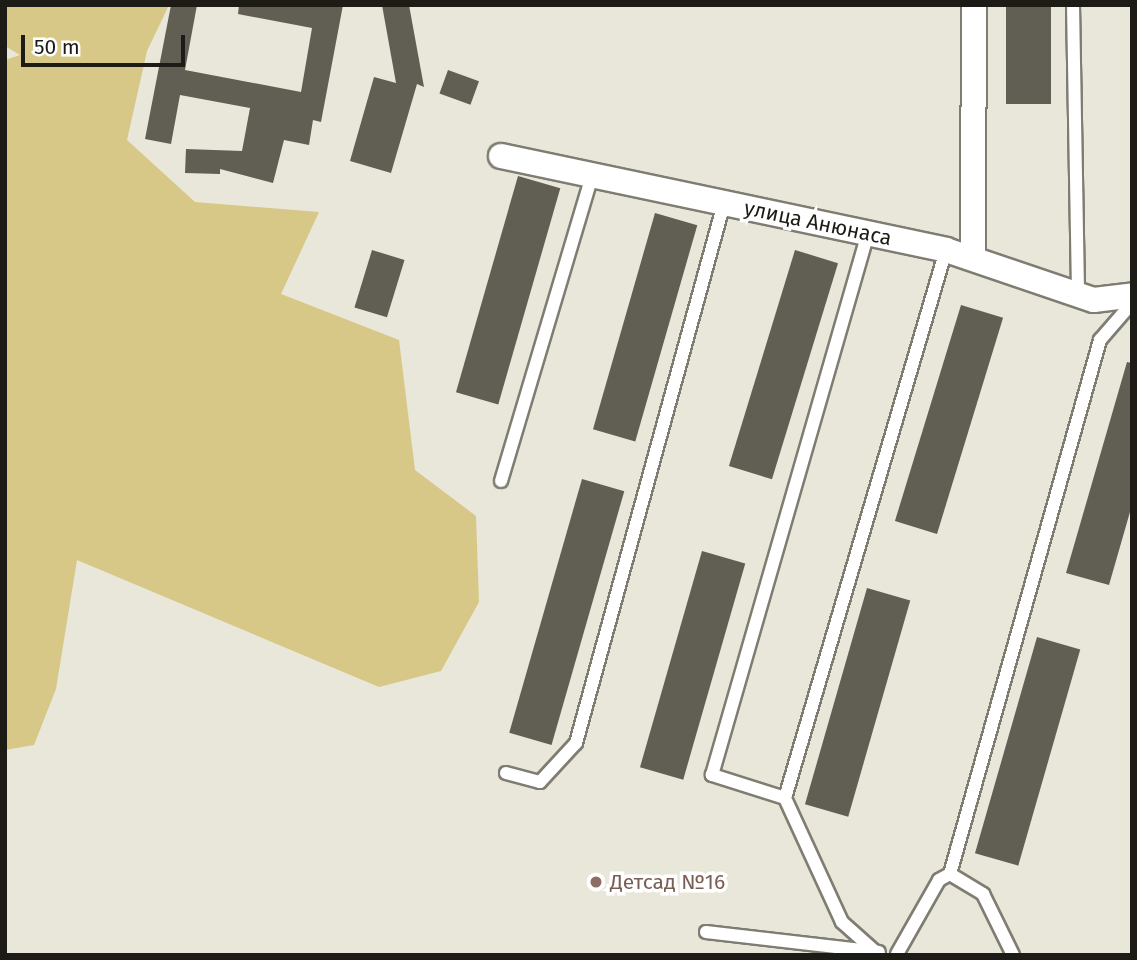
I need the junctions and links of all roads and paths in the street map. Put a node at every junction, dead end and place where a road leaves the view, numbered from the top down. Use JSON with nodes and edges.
{"nodes":[{"id":1,"x":974,"y":5,"type":"edge"},
{"id":2,"x":1073,"y":5,"type":"edge"},
{"id":3,"x":500,"y":156,"type":"dead end"},
{"id":4,"x":592,"y":175,"type":"junction"},
{"id":5,"x":724,"y":203,"type":"junction"},
{"id":6,"x":868,"y":233,"type":"junction"},
{"id":7,"x":946,"y":250,"type":"junction"},
{"id":8,"x":973,"y":257,"type":"junction"},
{"id":9,"x":1078,"y":294,"type":"junction"},
{"id":10,"x":1132,"y":295,"type":"edge"},
{"id":11,"x":1132,"y":303,"type":"edge"},
{"id":12,"x":501,"y":481,"type":"dead end"},
{"id":13,"x":506,"y":773,"type":"dead end"},
{"id":14,"x":785,"y":798,"type":"junction"},
{"id":15,"x":950,"y":874,"type":"junction"},
{"id":16,"x":706,"y":932,"type":"dead end"},
{"id":17,"x":879,"y":954,"type":"edge"},
{"id":18,"x":899,"y":955,"type":"edge"},
{"id":19,"x":1013,"y":955,"type":"edge"}],
"edges":[{"from":1,"to":8,"type":"street"},
{"from":2,"to":9,"type":"lane"},
{"from":3,"to":4,"type":"street","name":"улица Анюнаса"},
{"from":4,"to":5,"type":"street","name":"улица Анюнаса"},
{"from":4,"to":12,"type":"lane"},
{"from":5,"to":6,"type":"street","name":"улица Анюнаса"},
{"from":5,"to":13,"type":"lane"},
{"from":6,"to":7,"type":"street","name":"улица Анюнаса"},
{"from":6,"to":14,"type":"lane"},
{"from":7,"to":8,"type":"street","name":"улица Анюнаса"},
{"from":7,"to":14,"type":"lane"},
{"from":8,"to":9,"type":"street","name":"улица Анюнаса"},
{"from":9,"to":10,"type":"street","name":"улица Анюнаса"},
{"from":11,"to":15,"type":"lane"},
{"from":14,"to":17,"type":"lane"},
{"from":15,"to":18,"type":"lane"},
{"from":15,"to":19,"type":"lane"},
{"from":16,"to":17,"type":"lane"},
{"from":17,"to":18,"type":"lane"}]}
